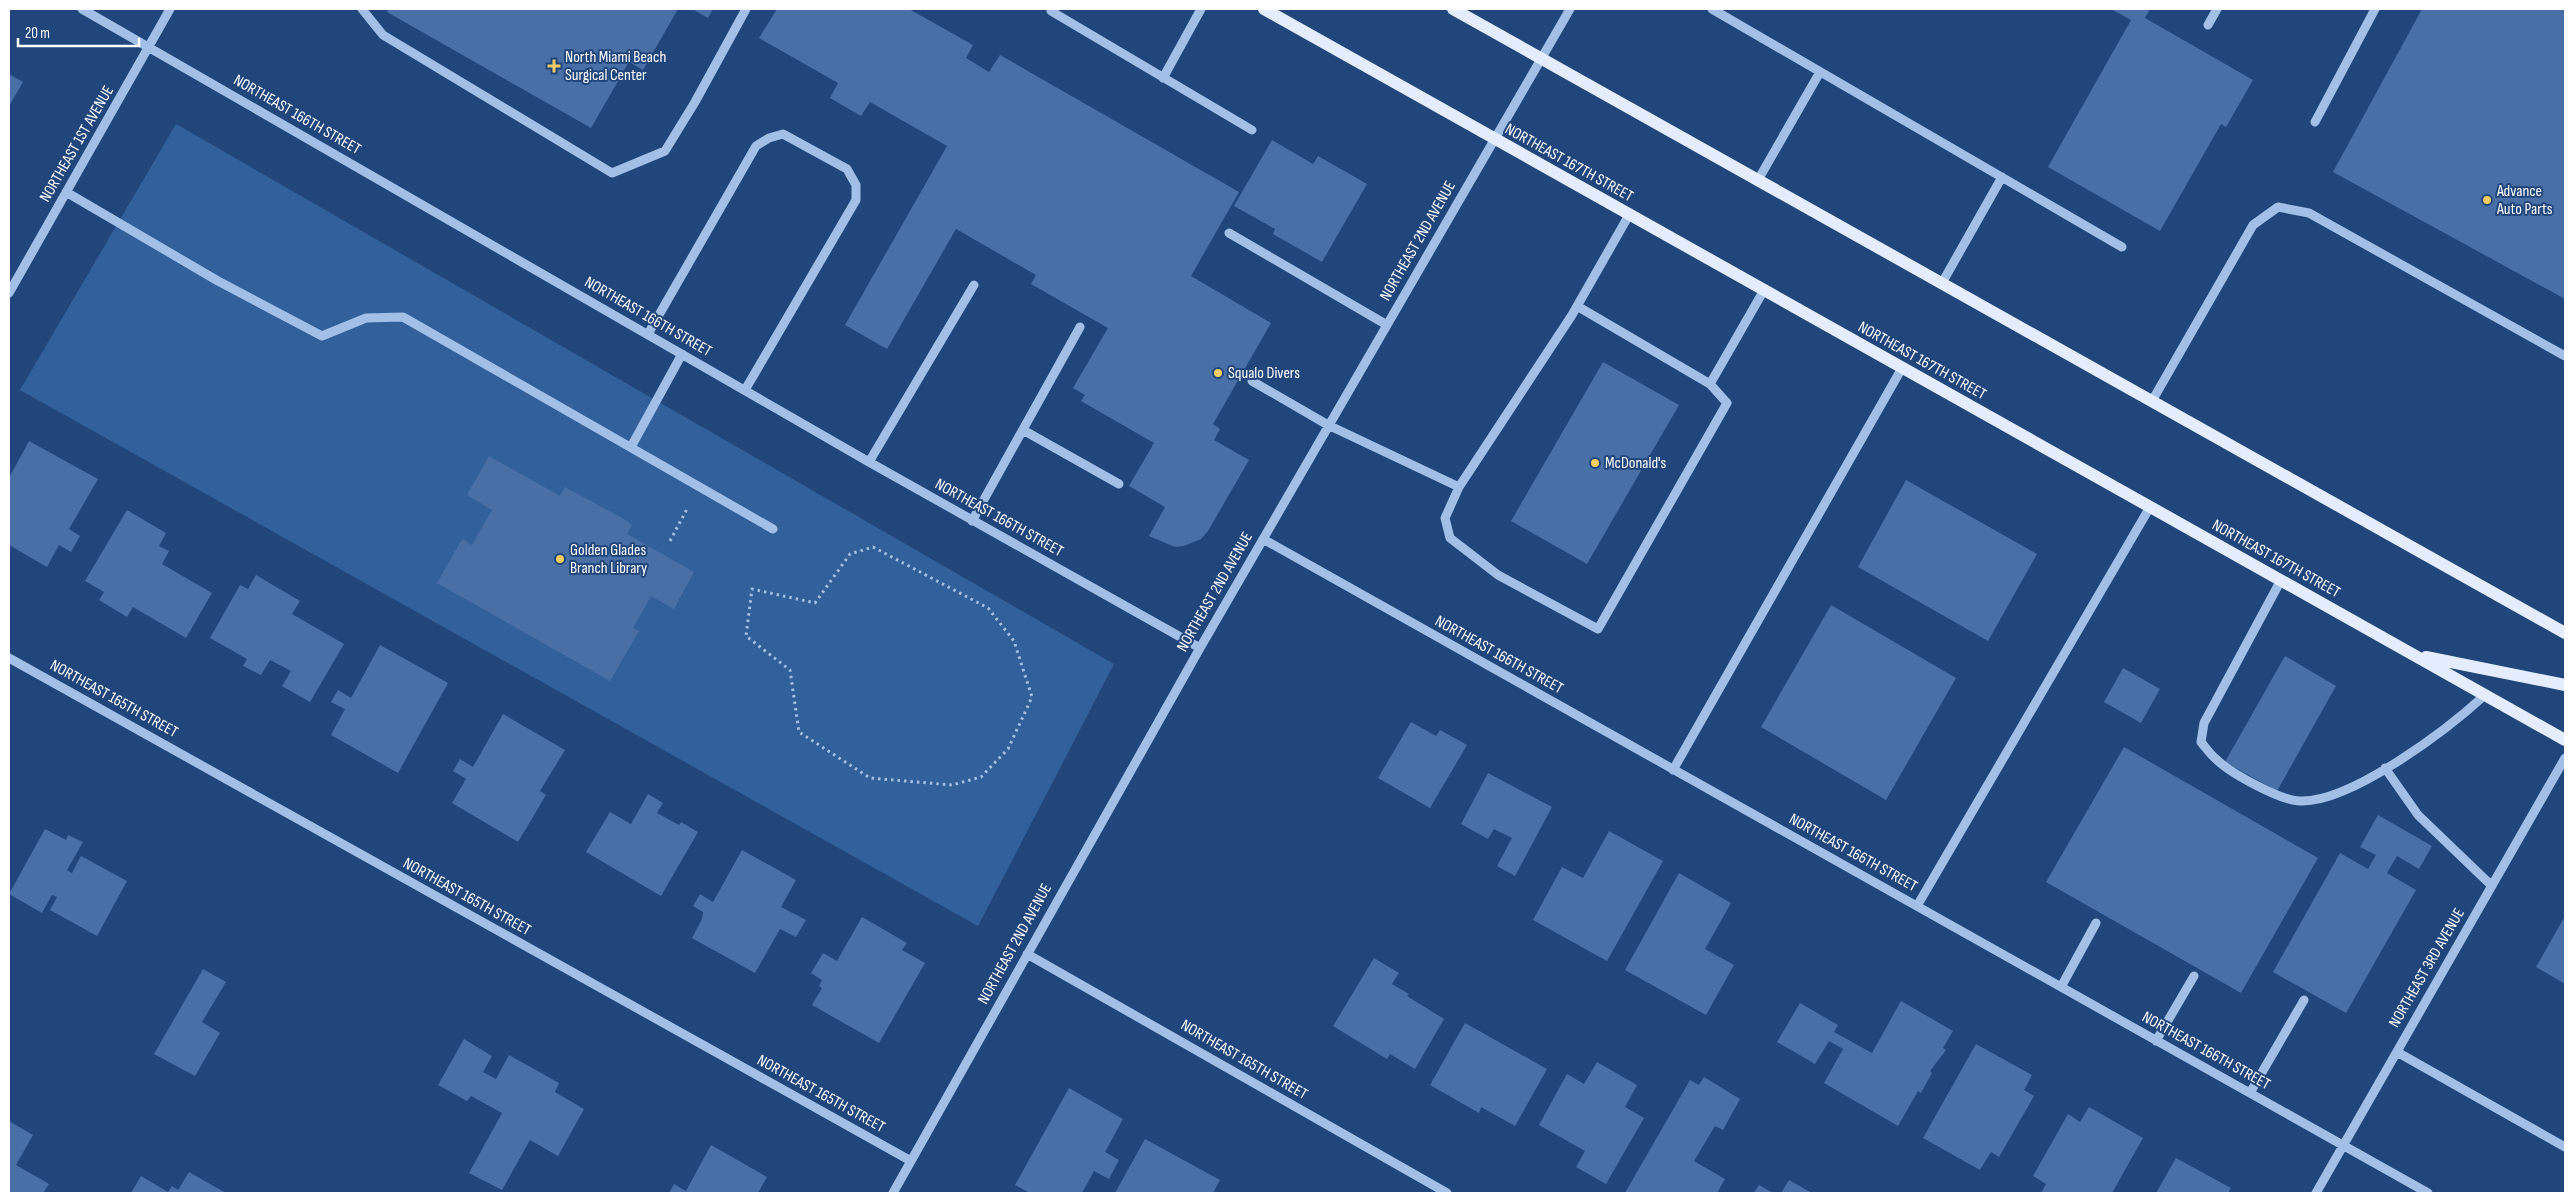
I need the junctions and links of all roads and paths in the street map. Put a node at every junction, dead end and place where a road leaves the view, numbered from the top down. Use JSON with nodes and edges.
{"nodes":[{"id":1,"x":82,"y":9,"type":"edge"},
{"id":2,"x":170,"y":9,"type":"edge"},
{"id":3,"x":362,"y":9,"type":"edge"},
{"id":4,"x":746,"y":9,"type":"edge"},
{"id":5,"x":1201,"y":9,"type":"edge"},
{"id":6,"x":1264,"y":9,"type":"edge"},
{"id":7,"x":1453,"y":9,"type":"edge"},
{"id":8,"x":1570,"y":9,"type":"edge"},
{"id":9,"x":1712,"y":9,"type":"edge"},
{"id":10,"x":2217,"y":9,"type":"edge"},
{"id":11,"x":2374,"y":9,"type":"edge"},
{"id":12,"x":1051,"y":12,"type":"dead end"},
{"id":13,"x":2208,"y":24,"type":"dead end"},
{"id":14,"x":149,"y":47,"type":"junction"},
{"id":15,"x":1541,"y":58,"type":"junction"},
{"id":16,"x":1820,"y":72,"type":"junction"},
{"id":17,"x":1163,"y":78,"type":"junction"},
{"id":18,"x":2315,"y":122,"type":"dead end"},
{"id":19,"x":1252,"y":130,"type":"dead end"},
{"id":20,"x":1495,"y":139,"type":"junction"},
{"id":21,"x":2002,"y":177,"type":"junction"},
{"id":22,"x":1758,"y":180,"type":"junction"},
{"id":23,"x":66,"y":192,"type":"junction"},
{"id":24,"x":1629,"y":215,"type":"junction"},
{"id":25,"x":1229,"y":233,"type":"dead end"},
{"id":26,"x":2122,"y":247,"type":"dead end"},
{"id":27,"x":1942,"y":283,"type":"junction"},
{"id":28,"x":974,"y":285,"type":"dead end"},
{"id":29,"x":1764,"y":290,"type":"junction"},
{"id":30,"x":9,"y":293,"type":"edge"},
{"id":31,"x":1577,"y":306,"type":"junction"},
{"id":32,"x":1387,"y":324,"type":"junction"},
{"id":33,"x":1080,"y":327,"type":"dead end"},
{"id":34,"x":648,"y":334,"type":"junction"},
{"id":35,"x":682,"y":354,"type":"junction"},
{"id":36,"x":2565,"y":356,"type":"edge"},
{"id":37,"x":1902,"y":368,"type":"junction"},
{"id":38,"x":1252,"y":381,"type":"dead end"},
{"id":39,"x":1710,"y":384,"type":"junction"},
{"id":40,"x":745,"y":390,"type":"junction"},
{"id":41,"x":2152,"y":401,"type":"junction"},
{"id":42,"x":1328,"y":425,"type":"junction"},
{"id":43,"x":1022,"y":430,"type":"junction"},
{"id":44,"x":630,"y":447,"type":"junction"},
{"id":45,"x":868,"y":462,"type":"junction"},
{"id":46,"x":1118,"y":484,"type":"dead end"},
{"id":47,"x":700,"y":486,"type":"junction"},
{"id":48,"x":1459,"y":487,"type":"junction"},
{"id":49,"x":2150,"y":507,"type":"junction"},
{"id":50,"x":972,"y":521,"type":"junction"},
{"id":51,"x":773,"y":529,"type":"dead end"},
{"id":52,"x":1263,"y":539,"type":"junction"},
{"id":53,"x":670,"y":541,"type":"dead end"},
{"id":54,"x":2280,"y":580,"type":"junction"},
{"id":55,"x":752,"y":589,"type":"joint"},
{"id":56,"x":2565,"y":633,"type":"edge"},
{"id":57,"x":1200,"y":648,"type":"junction"},
{"id":58,"x":2413,"y":654,"type":"junction"},
{"id":59,"x":9,"y":658,"type":"edge"},
{"id":60,"x":2565,"y":685,"type":"edge"},
{"id":61,"x":2485,"y":695,"type":"junction"},
{"id":62,"x":2565,"y":740,"type":"edge"},
{"id":63,"x":2565,"y":758,"type":"edge"},
{"id":64,"x":2384,"y":768,"type":"junction"},
{"id":65,"x":1673,"y":770,"type":"junction"},
{"id":66,"x":2492,"y":886,"type":"junction"},
{"id":67,"x":1917,"y":906,"type":"junction"},
{"id":68,"x":2096,"y":923,"type":"dead end"},
{"id":69,"x":1027,"y":954,"type":"junction"},
{"id":70,"x":2194,"y":976,"type":"dead end"},
{"id":71,"x":2061,"y":987,"type":"junction"},
{"id":72,"x":2304,"y":1000,"type":"dead end"},
{"id":73,"x":2156,"y":1041,"type":"junction"},
{"id":74,"x":2396,"y":1052,"type":"junction"},
{"id":75,"x":2250,"y":1094,"type":"junction"},
{"id":76,"x":2342,"y":1145,"type":"junction"},
{"id":77,"x":2565,"y":1147,"type":"edge"},
{"id":78,"x":911,"y":1162,"type":"junction"},
{"id":79,"x":893,"y":1193,"type":"edge"},
{"id":80,"x":1447,"y":1193,"type":"edge"},
{"id":81,"x":2316,"y":1193,"type":"edge"},
{"id":82,"x":2428,"y":1193,"type":"edge"}],
"edges":[{"from":1,"to":14,"type":"street","name":"NORTHEAST 166TH STREET"},
{"from":2,"to":14,"type":"street","name":"NORTHEAST 1ST AVENUE"},
{"from":3,"to":4,"type":"street"},
{"from":5,"to":17,"type":"street"},
{"from":6,"to":20,"type":"main road","name":"NORTHEAST 167TH STREET"},
{"from":7,"to":15,"type":"main road"},
{"from":8,"to":15,"type":"street","name":"NORTHEAST 2ND AVENUE"},
{"from":9,"to":16,"type":"street"},
{"from":10,"to":13,"type":"street"},
{"from":11,"to":18,"type":"street"},
{"from":12,"to":17,"type":"street"},
{"from":14,"to":23,"type":"street","name":"NORTHEAST 1ST AVENUE"},
{"from":14,"to":34,"type":"street","name":"NORTHEAST 166TH STREET"},
{"from":15,"to":20,"type":"street","name":"NORTHEAST 2ND AVENUE"},
{"from":15,"to":22,"type":"main road"},
{"from":16,"to":21,"type":"street"},
{"from":16,"to":22,"type":"street"},
{"from":17,"to":19,"type":"street"},
{"from":20,"to":24,"type":"main road","name":"NORTHEAST 167TH STREET"},
{"from":20,"to":32,"type":"street","name":"NORTHEAST 2ND AVENUE"},
{"from":21,"to":26,"type":"street"},
{"from":21,"to":27,"type":"street"},
{"from":22,"to":27,"type":"main road"},
{"from":23,"to":30,"type":"street","name":"NORTHEAST 1ST AVENUE"},
{"from":23,"to":44,"type":"street"},
{"from":24,"to":29,"type":"main road","name":"NORTHEAST 167TH STREET"},
{"from":24,"to":31,"type":"street"},
{"from":25,"to":32,"type":"street"},
{"from":27,"to":41,"type":"main road"},
{"from":28,"to":45,"type":"street"},
{"from":29,"to":37,"type":"main road","name":"NORTHEAST 167TH STREET"},
{"from":29,"to":39,"type":"street"},
{"from":31,"to":39,"type":"street"},
{"from":31,"to":48,"type":"street"},
{"from":32,"to":42,"type":"street","name":"NORTHEAST 2ND AVENUE"},
{"from":33,"to":43,"type":"street"},
{"from":34,"to":35,"type":"street","name":"NORTHEAST 166TH STREET"},
{"from":34,"to":40,"type":"street"},
{"from":35,"to":40,"type":"street","name":"NORTHEAST 166TH STREET"},
{"from":35,"to":44,"type":"street"},
{"from":36,"to":41,"type":"street"},
{"from":37,"to":49,"type":"main road","name":"NORTHEAST 167TH STREET"},
{"from":37,"to":65,"type":"street"},
{"from":38,"to":42,"type":"street"},
{"from":39,"to":48,"type":"street"},
{"from":40,"to":45,"type":"street","name":"NORTHEAST 166TH STREET"},
{"from":41,"to":56,"type":"main road"},
{"from":42,"to":48,"type":"street"},
{"from":42,"to":52,"type":"street","name":"NORTHEAST 2ND AVENUE"},
{"from":43,"to":46,"type":"street"},
{"from":43,"to":50,"type":"street"},
{"from":44,"to":47,"type":"street"},
{"from":45,"to":50,"type":"street","name":"NORTHEAST 166TH STREET"},
{"from":47,"to":51,"type":"street"},
{"from":47,"to":53,"type":"path"},
{"from":49,"to":54,"type":"main road","name":"NORTHEAST 167TH STREET"},
{"from":49,"to":67,"type":"street"},
{"from":50,"to":57,"type":"street","name":"NORTHEAST 166TH STREET"},
{"from":52,"to":57,"type":"street","name":"NORTHEAST 2ND AVENUE"},
{"from":52,"to":65,"type":"street","name":"NORTHEAST 166TH STREET"},
{"from":54,"to":58,"type":"main road","name":"NORTHEAST 167TH STREET"},
{"from":54,"to":64,"type":"street"},
{"from":55,"to":55,"type":"path"},
{"from":57,"to":69,"type":"street","name":"NORTHEAST 2ND AVENUE"},
{"from":58,"to":60,"type":"main road"},
{"from":58,"to":61,"type":"main road","name":"NORTHEAST 167TH STREET"},
{"from":59,"to":78,"type":"street","name":"NORTHEAST 165TH STREET"},
{"from":61,"to":62,"type":"main road","name":"NORTHEAST 167TH STREET"},
{"from":61,"to":64,"type":"street"},
{"from":63,"to":66,"type":"street","name":"NORTHEAST 3RD AVENUE"},
{"from":64,"to":66,"type":"street"},
{"from":65,"to":67,"type":"street","name":"NORTHEAST 166TH STREET"},
{"from":66,"to":74,"type":"street","name":"NORTHEAST 3RD AVENUE"},
{"from":67,"to":71,"type":"street","name":"NORTHEAST 166TH STREET"},
{"from":68,"to":71,"type":"street"},
{"from":69,"to":78,"type":"street","name":"NORTHEAST 2ND AVENUE"},
{"from":69,"to":80,"type":"street","name":"NORTHEAST 165TH STREET"},
{"from":70,"to":73,"type":"street"},
{"from":71,"to":73,"type":"street","name":"NORTHEAST 166TH STREET"},
{"from":72,"to":75,"type":"street"},
{"from":73,"to":75,"type":"street","name":"NORTHEAST 166TH STREET"},
{"from":74,"to":76,"type":"street","name":"NORTHEAST 3RD AVENUE"},
{"from":74,"to":77,"type":"street"},
{"from":75,"to":76,"type":"street","name":"NORTHEAST 166TH STREET"},
{"from":76,"to":81,"type":"street","name":"NORTHEAST 3RD AVENUE"},
{"from":76,"to":82,"type":"street","name":"NORTHEAST 166TH STREET"},
{"from":78,"to":79,"type":"street","name":"NORTHEAST 2ND AVENUE"}]}
